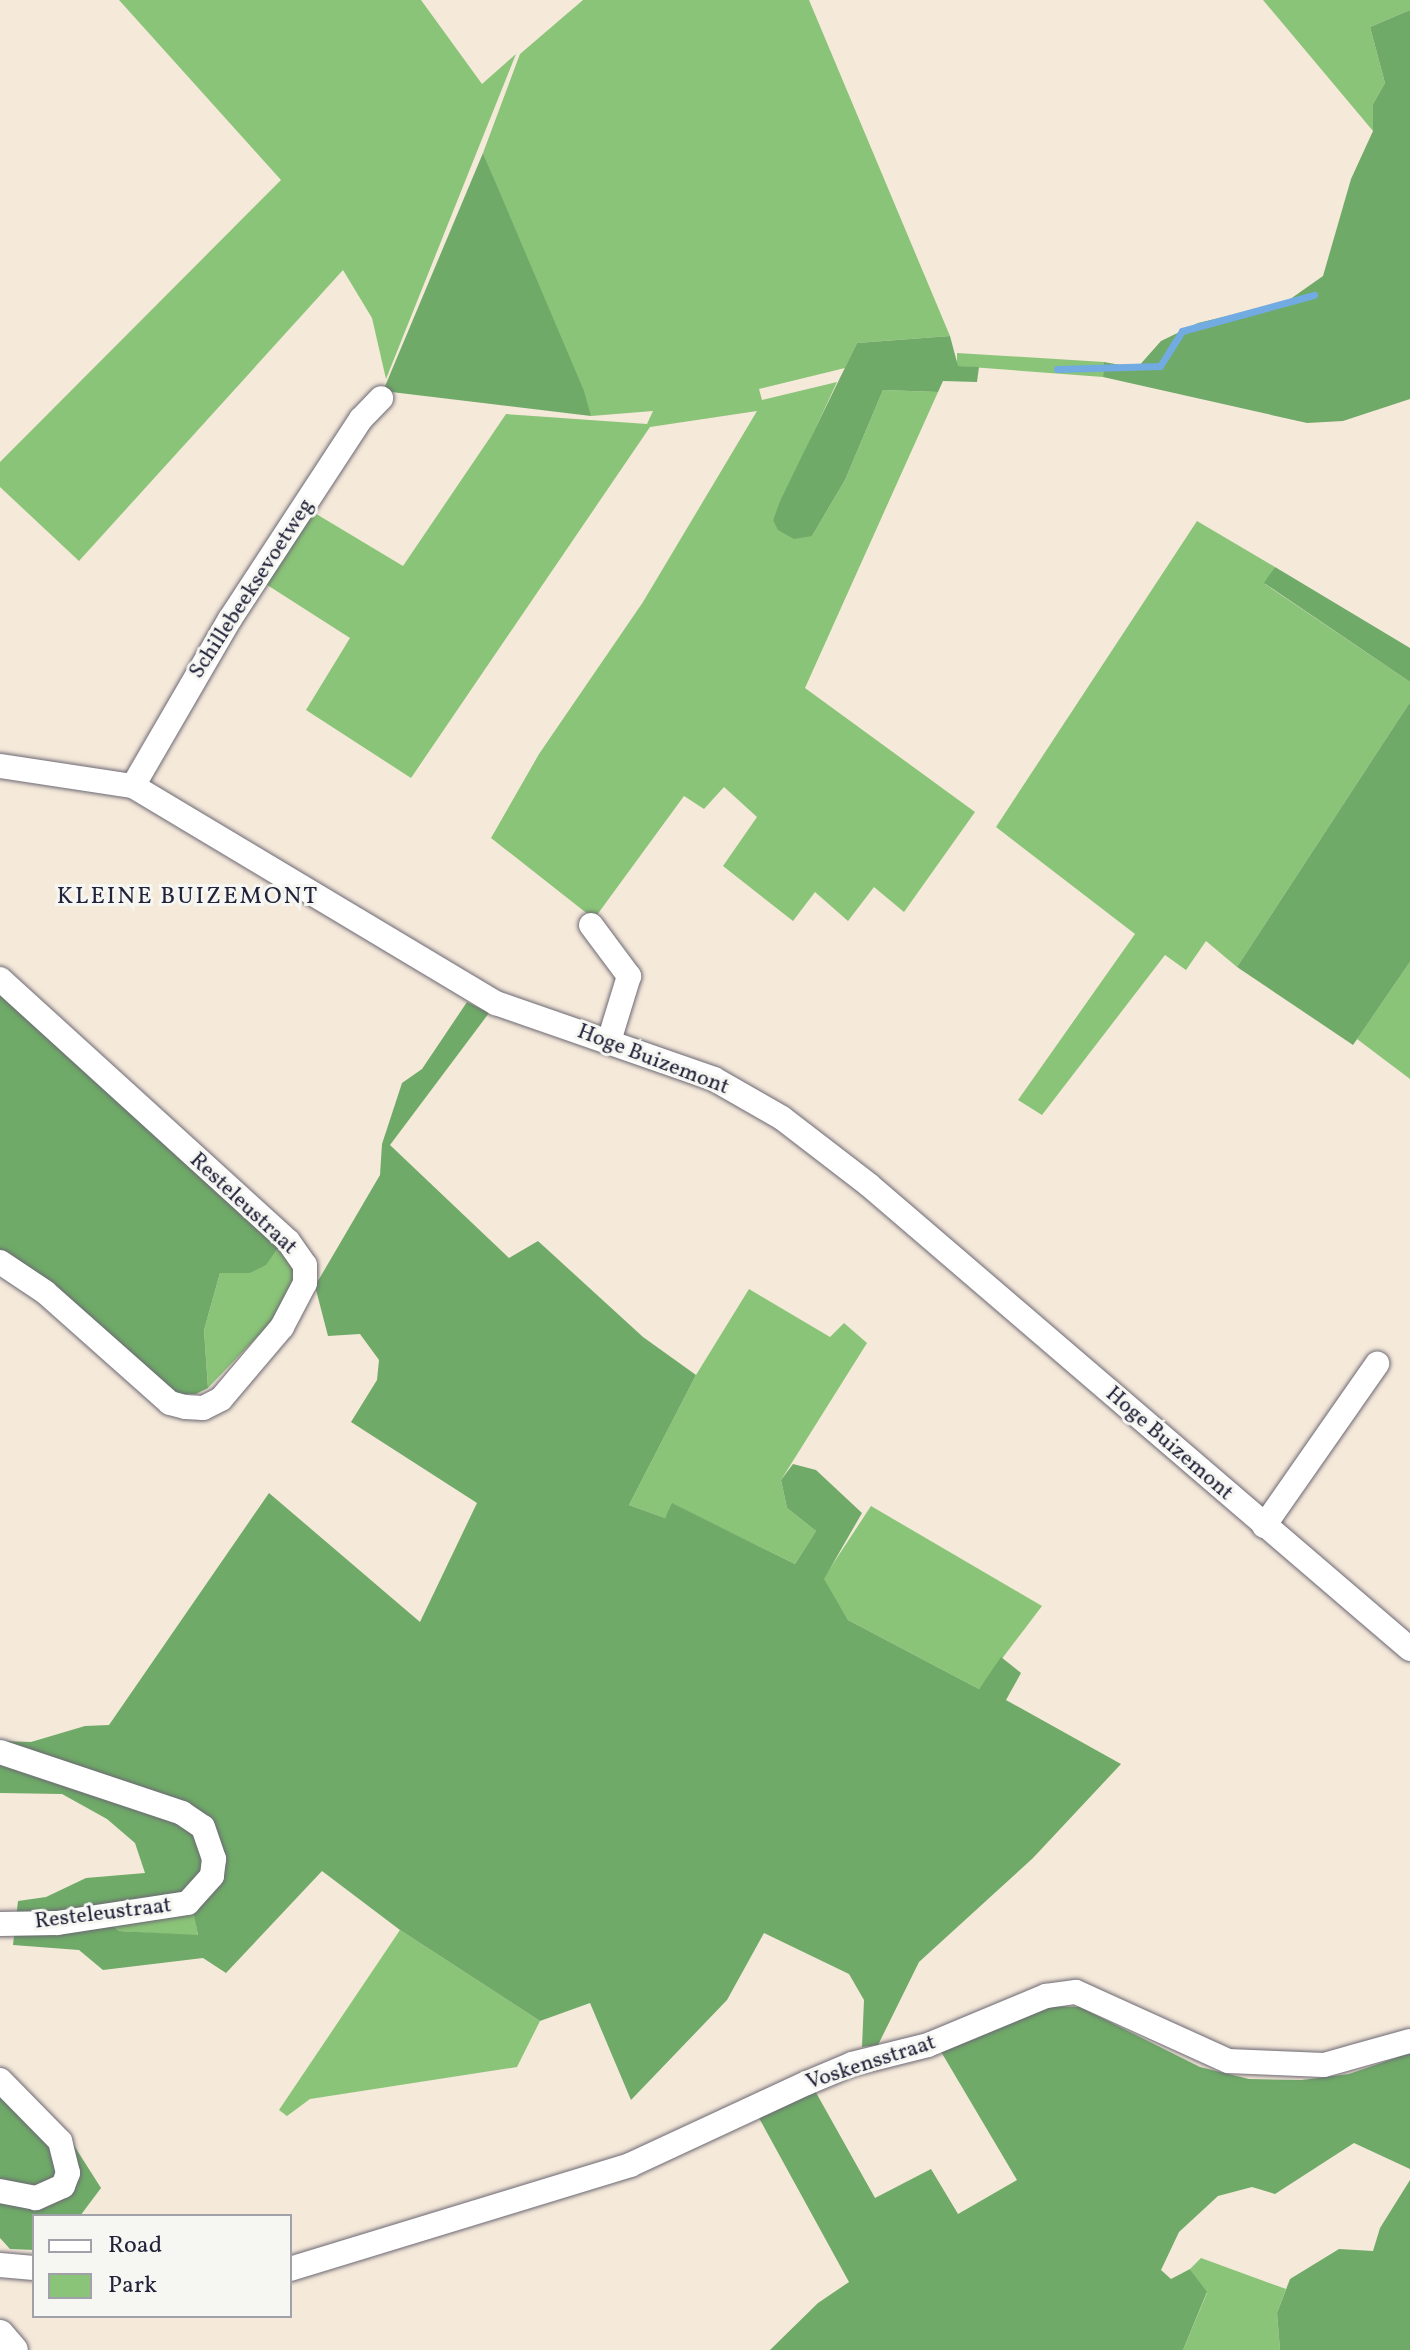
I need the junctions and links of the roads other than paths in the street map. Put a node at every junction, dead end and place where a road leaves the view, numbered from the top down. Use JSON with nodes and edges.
{"nodes":[{"id":1,"x":381,"y":398,"type":"dead end"},
{"id":2,"x":0,"y":766,"type":"edge"},
{"id":3,"x":133,"y":786,"type":"junction"},
{"id":4,"x":591,"y":925,"type":"dead end"},
{"id":5,"x":0,"y":979,"type":"edge"},
{"id":6,"x":609,"y":1041,"type":"junction"},
{"id":7,"x":0,"y":1262,"type":"edge"},
{"id":8,"x":1377,"y":1364,"type":"dead end"},
{"id":9,"x":1264,"y":1526,"type":"junction"},
{"id":10,"x":1410,"y":1649,"type":"edge"},
{"id":11,"x":0,"y":1752,"type":"edge"},
{"id":12,"x":0,"y":1924,"type":"edge"},
{"id":13,"x":1410,"y":2041,"type":"edge"},
{"id":14,"x":0,"y":2080,"type":"edge"},
{"id":15,"x":0,"y":2191,"type":"edge"},
{"id":16,"x":0,"y":2265,"type":"edge"},
{"id":17,"x":32,"y":2268,"type":"edge"},
{"id":18,"x":292,"y":2268,"type":"edge"},
{"id":19,"x":0,"y":2334,"type":"edge"},
{"id":20,"x":14,"y":2350,"type":"edge"}],
"edges":[{"from":1,"to":3,"type":"street","name":"Schillebeeksevoetweg"},
{"from":2,"to":3,"type":"street","name":"Hoge Buizemont"},
{"from":3,"to":6,"type":"street","name":"Hoge Buizemont"},
{"from":4,"to":6,"type":"street"},
{"from":5,"to":7,"type":"street","name":"Resteleustraat"},
{"from":6,"to":9,"type":"street","name":"Hoge Buizemont"},
{"from":8,"to":9,"type":"street"},
{"from":9,"to":10,"type":"street","name":"Hoge Buizemont"},
{"from":11,"to":12,"type":"street","name":"Resteleustraat"},
{"from":13,"to":18,"type":"street","name":"Voskensstraat"},
{"from":14,"to":15,"type":"street"},
{"from":16,"to":17,"type":"street"},
{"from":19,"to":20,"type":"street"}]}
